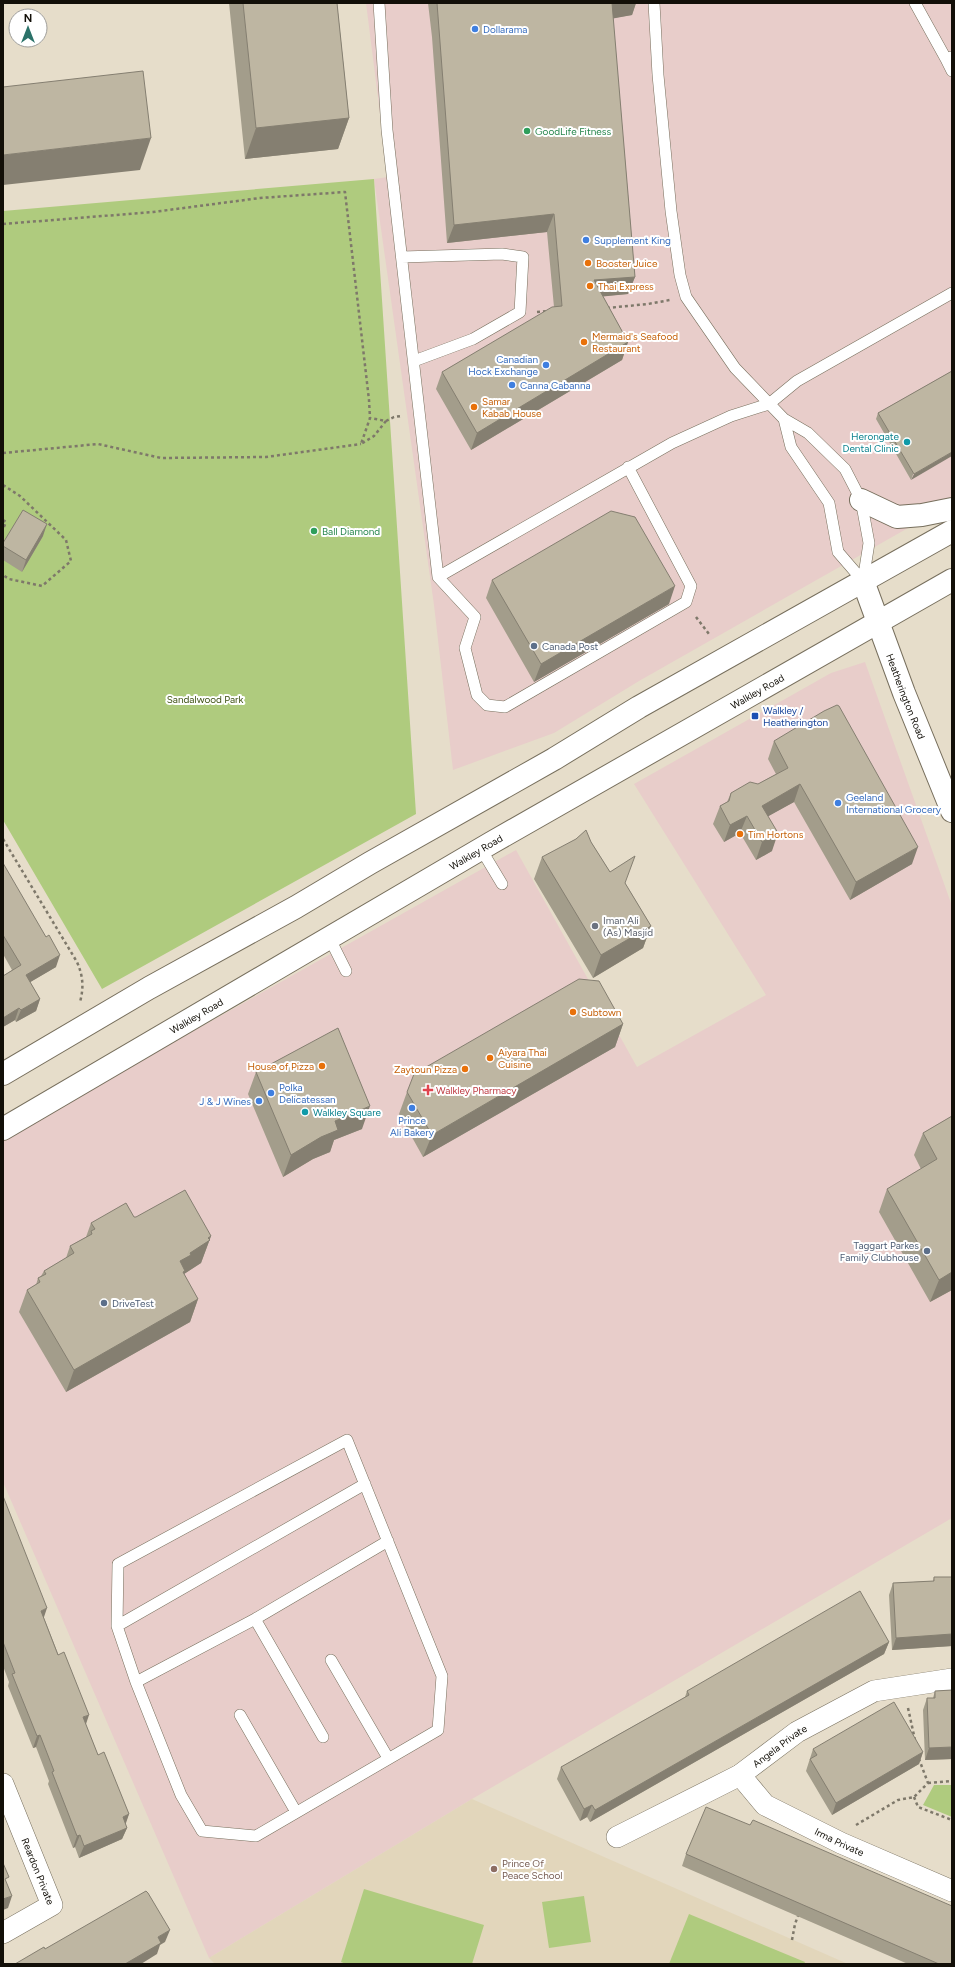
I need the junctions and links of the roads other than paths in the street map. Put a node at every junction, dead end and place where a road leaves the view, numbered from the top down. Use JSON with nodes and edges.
{"nodes":[{"id":1,"x":379,"y":3,"type":"edge"},
{"id":2,"x":654,"y":3,"type":"edge"},
{"id":3,"x":915,"y":3,"type":"edge"},
{"id":4,"x":949,"y":58,"type":"edge"},
{"id":5,"x":952,"y":71,"type":"edge"},
{"id":6,"x":402,"y":257,"type":"junction"},
{"id":7,"x":952,"y":293,"type":"edge"},
{"id":8,"x":414,"y":361,"type":"junction"},
{"id":9,"x":769,"y":404,"type":"junction"},
{"id":10,"x":784,"y":419,"type":"junction"},
{"id":11,"x":628,"y":467,"type":"junction"},
{"id":12,"x":861,"y":500,"type":"junction"},
{"id":13,"x":952,"y":509,"type":"edge"},
{"id":14,"x":952,"y":531,"type":"edge"},
{"id":15,"x":438,"y":577,"type":"junction"},
{"id":16,"x":952,"y":580,"type":"edge"},
{"id":17,"x":863,"y":581,"type":"junction"},
{"id":18,"x":878,"y":622,"type":"junction"},
{"id":19,"x":952,"y":811,"type":"edge"},
{"id":20,"x":481,"y":849,"type":"junction"},
{"id":21,"x":502,"y":884,"type":"dead end"},
{"id":22,"x":328,"y":937,"type":"junction"},
{"id":23,"x":346,"y":972,"type":"dead end"},
{"id":24,"x":3,"y":1074,"type":"edge"},
{"id":25,"x":3,"y":1129,"type":"edge"},
{"id":26,"x":365,"y":1484,"type":"junction"},
{"id":27,"x":388,"y":1541,"type":"junction"},
{"id":28,"x":255,"y":1620,"type":"junction"},
{"id":29,"x":117,"y":1626,"type":"junction"},
{"id":30,"x":331,"y":1660,"type":"dead end"},
{"id":31,"x":952,"y":1679,"type":"edge"},
{"id":32,"x":136,"y":1682,"type":"junction"},
{"id":33,"x":240,"y":1715,"type":"dead end"},
{"id":34,"x":323,"y":1737,"type":"dead end"},
{"id":35,"x":388,"y":1758,"type":"junction"},
{"id":36,"x":740,"y":1774,"type":"junction"},
{"id":37,"x":3,"y":1784,"type":"edge"},
{"id":38,"x":296,"y":1812,"type":"junction"},
{"id":39,"x":617,"y":1838,"type":"dead end"},
{"id":40,"x":952,"y":1892,"type":"edge"},
{"id":41,"x":3,"y":1933,"type":"edge"}],
"edges":[{"from":1,"to":6,"type":"lane"},
{"from":2,"to":9,"type":"lane"},
{"from":3,"to":4,"type":"lane"},
{"from":4,"to":5,"type":"lane"},
{"from":6,"to":8,"type":"lane"},
{"from":6,"to":8,"type":"lane"},
{"from":7,"to":9,"type":"lane"},
{"from":8,"to":15,"type":"lane"},
{"from":9,"to":10,"type":"lane"},
{"from":9,"to":11,"type":"lane"},
{"from":10,"to":12,"type":"lane"},
{"from":10,"to":17,"type":"lane"},
{"from":11,"to":15,"type":"lane"},
{"from":11,"to":15,"type":"lane"},
{"from":12,"to":13,"type":"main road"},
{"from":12,"to":17,"type":"lane"},
{"from":14,"to":17,"type":"main road"},
{"from":16,"to":18,"type":"main road","name":"Walkley Road"},
{"from":17,"to":18,"type":"main road","name":"Heatherington Road"},
{"from":17,"to":24,"type":"main road"},
{"from":18,"to":19,"type":"main road","name":"Heatherington Road"},
{"from":18,"to":20,"type":"main road","name":"Walkley Road"},
{"from":20,"to":21,"type":"lane"},
{"from":20,"to":22,"type":"main road","name":"Walkley Road"},
{"from":22,"to":23,"type":"lane"},
{"from":22,"to":25,"type":"main road","name":"Walkley Road"},
{"from":26,"to":27,"type":"lane"},
{"from":26,"to":29,"type":"lane"},
{"from":26,"to":29,"type":"lane"},
{"from":27,"to":28,"type":"lane"},
{"from":27,"to":35,"type":"lane"},
{"from":28,"to":32,"type":"lane"},
{"from":28,"to":34,"type":"lane"},
{"from":29,"to":32,"type":"lane"},
{"from":30,"to":35,"type":"lane"},
{"from":31,"to":36,"type":"street","name":"Angela Private"},
{"from":32,"to":38,"type":"lane"},
{"from":33,"to":38,"type":"lane"},
{"from":35,"to":38,"type":"lane"},
{"from":36,"to":39,"type":"street","name":"Angela Private"},
{"from":36,"to":40,"type":"street","name":"Irma Private"},
{"from":37,"to":41,"type":"street","name":"Reardon Private"}]}
